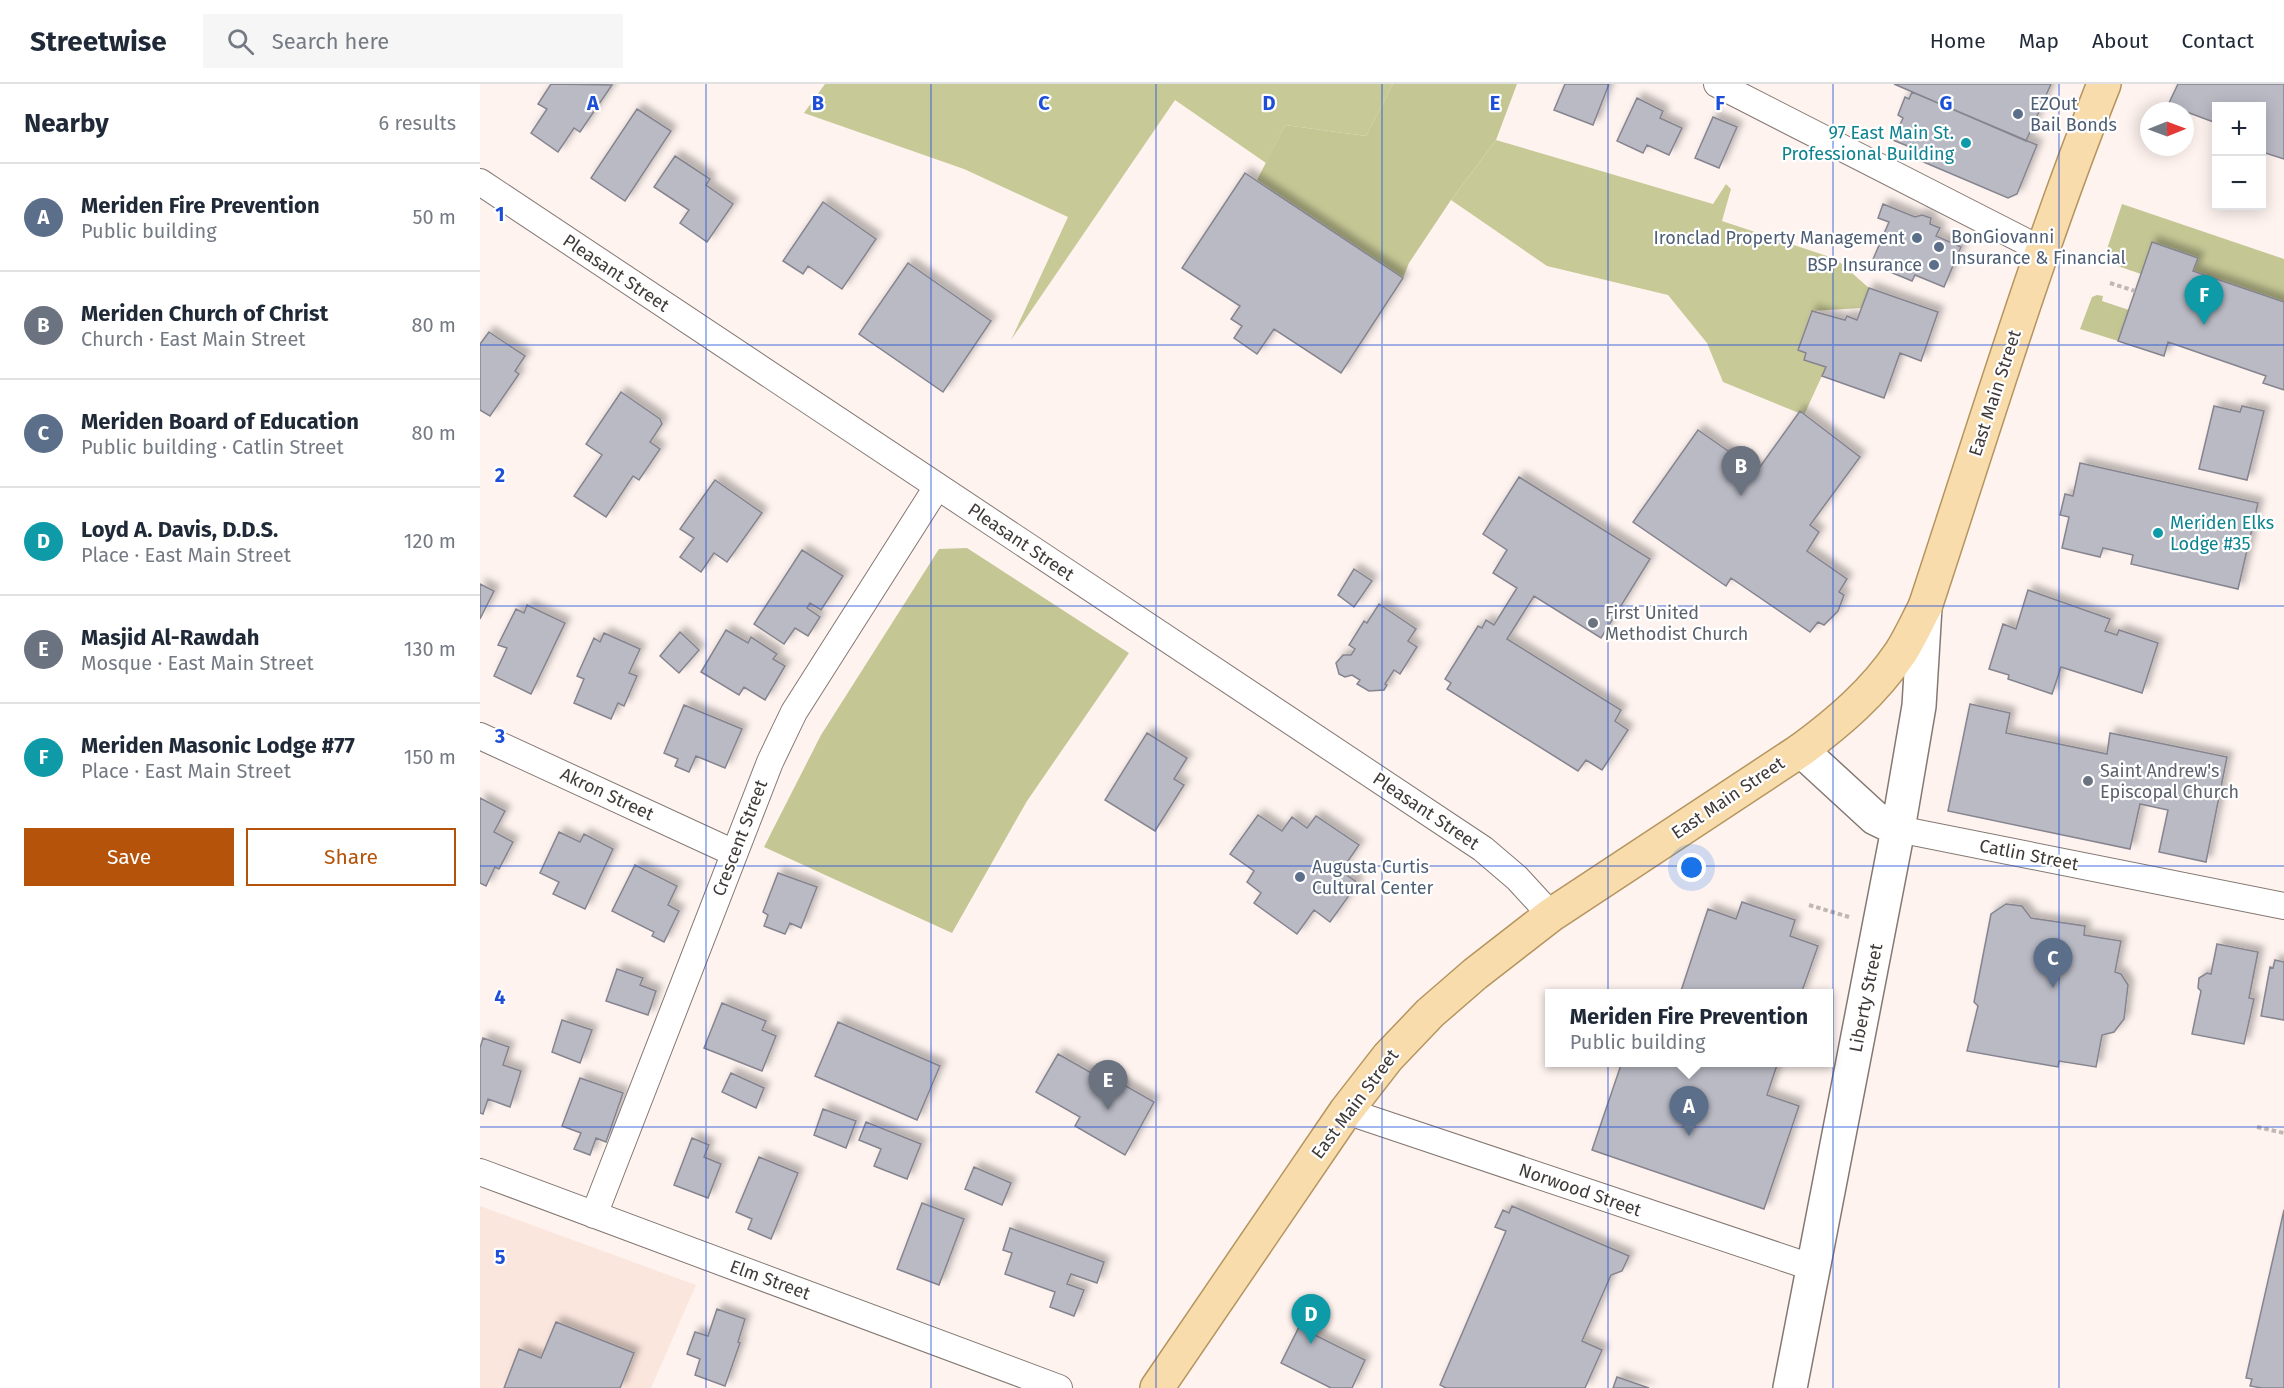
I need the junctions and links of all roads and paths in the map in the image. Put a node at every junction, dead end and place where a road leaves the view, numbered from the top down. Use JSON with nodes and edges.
{"nodes":[{"id":1,"x":1717,"y":84,"type":"edge"},
{"id":2,"x":2104,"y":84,"type":"edge"},
{"id":3,"x":480,"y":182,"type":"edge"},
{"id":4,"x":2042,"y":250,"type":"junction"},
{"id":5,"x":2110,"y":283,"type":"dead end"},
{"id":6,"x":2135,"y":291,"type":"dead end"},
{"id":7,"x":937,"y":487,"type":"junction"},
{"id":8,"x":1925,"y":607,"type":"junction"},
{"id":9,"x":480,"y":736,"type":"edge"},
{"id":10,"x":1801,"y":750,"type":"junction"},
{"id":11,"x":1898,"y":830,"type":"junction"},
{"id":12,"x":734,"y":853,"type":"junction"},
{"id":13,"x":1809,"y":905,"type":"dead end"},
{"id":14,"x":2284,"y":906,"type":"edge"},
{"id":15,"x":1551,"y":915,"type":"junction"},
{"id":16,"x":1855,"y":919,"type":"dead end"},
{"id":17,"x":1346,"y":1111,"type":"junction"},
{"id":18,"x":2257,"y":1127,"type":"dead end"},
{"id":19,"x":2284,"y":1134,"type":"edge"},
{"id":20,"x":480,"y":1172,"type":"edge"},
{"id":21,"x":594,"y":1215,"type":"junction"},
{"id":22,"x":1814,"y":1268,"type":"junction"},
{"id":23,"x":1059,"y":1388,"type":"edge"},
{"id":24,"x":1157,"y":1388,"type":"edge"},
{"id":25,"x":1790,"y":1388,"type":"edge"}],
"edges":[{"from":1,"to":4,"type":"street"},
{"from":2,"to":4,"type":"main road","name":"East Main Street"},
{"from":3,"to":7,"type":"street","name":"Pleasant Street"},
{"from":4,"to":8,"type":"main road","name":"East Main Street"},
{"from":5,"to":6,"type":"path"},
{"from":7,"to":12,"type":"street","name":"Crescent Street"},
{"from":7,"to":15,"type":"street","name":"Pleasant Street"},
{"from":8,"to":10,"type":"main road","name":"East Main Street"},
{"from":8,"to":11,"type":"main road","name":"Liberty Street"},
{"from":9,"to":12,"type":"street","name":"Akron Street"},
{"from":10,"to":11,"type":"main road","name":"Catlin Street"},
{"from":10,"to":15,"type":"main road","name":"East Main Street"},
{"from":11,"to":14,"type":"street","name":"Catlin Street"},
{"from":11,"to":22,"type":"main road","name":"Liberty Street"},
{"from":12,"to":21,"type":"street","name":"Crescent Street"},
{"from":13,"to":16,"type":"path"},
{"from":15,"to":17,"type":"main road","name":"East Main Street"},
{"from":17,"to":22,"type":"street","name":"Norwood Street"},
{"from":17,"to":24,"type":"main road","name":"East Main Street"},
{"from":18,"to":19,"type":"path"},
{"from":20,"to":21,"type":"street","name":"Elm Street"},
{"from":21,"to":23,"type":"street","name":"Elm Street"},
{"from":22,"to":25,"type":"main road","name":"Liberty Street"}]}
